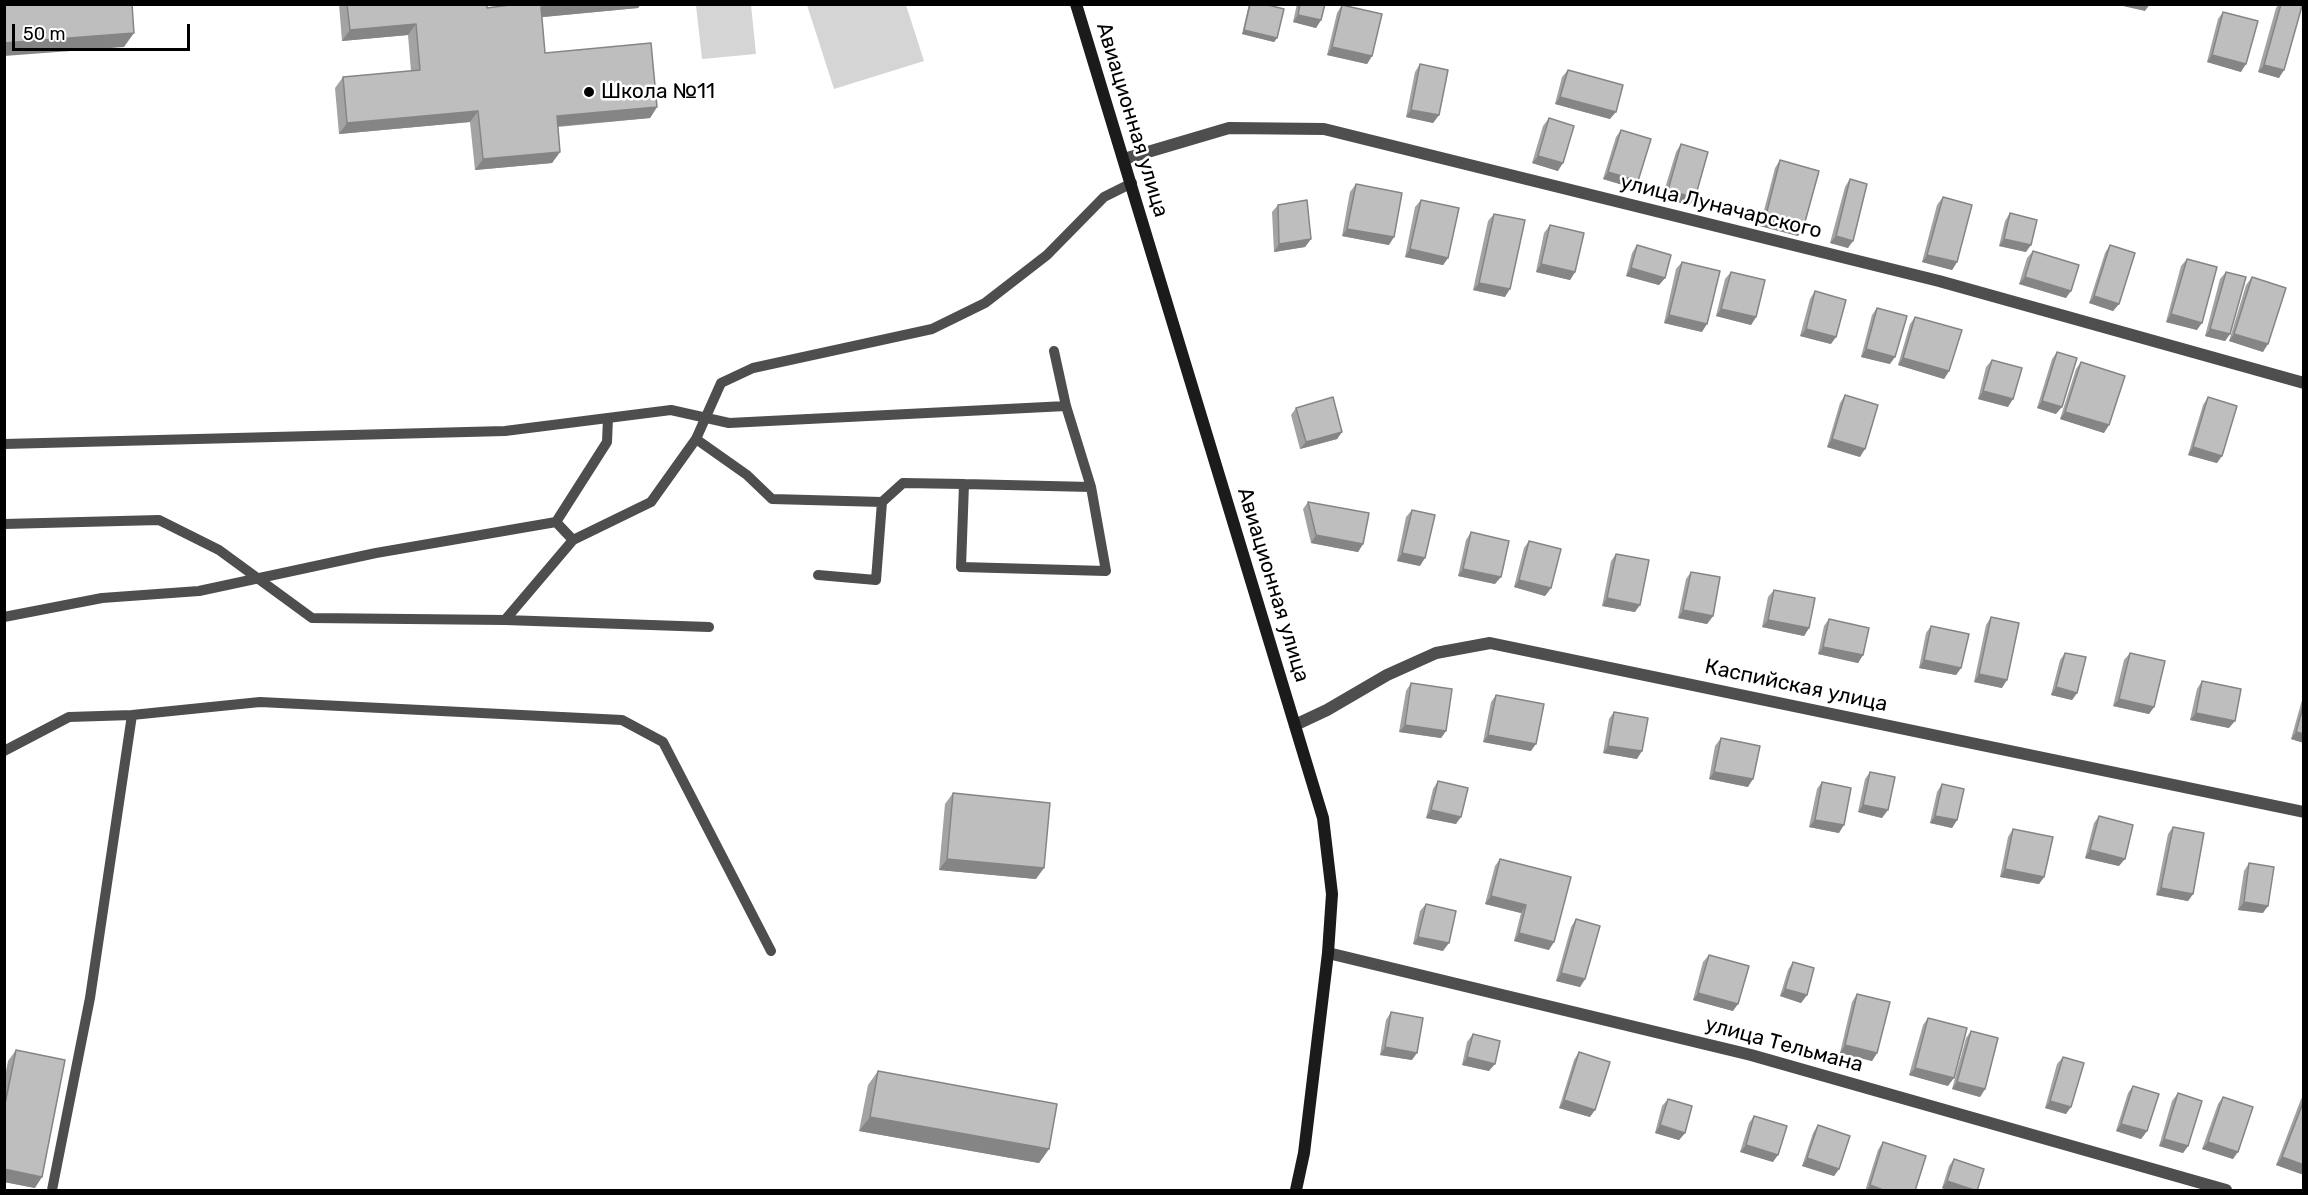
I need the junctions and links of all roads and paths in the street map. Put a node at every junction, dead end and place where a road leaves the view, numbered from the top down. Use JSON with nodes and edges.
{"nodes":[{"id":1,"x":1076,"y":4,"type":"edge"},
{"id":2,"x":1124,"y":159,"type":"junction"},
{"id":3,"x":1132,"y":183,"type":"junction"},
{"id":4,"x":1054,"y":351,"type":"dead end"},
{"id":5,"x":2304,"y":383,"type":"edge"},
{"id":6,"x":1066,"y":406,"type":"junction"},
{"id":7,"x":706,"y":417,"type":"junction"},
{"id":8,"x":608,"y":418,"type":"junction"},
{"id":9,"x":696,"y":439,"type":"junction"},
{"id":10,"x":4,"y":444,"type":"edge"},
{"id":11,"x":964,"y":484,"type":"junction"},
{"id":12,"x":1091,"y":487,"type":"junction"},
{"id":13,"x":882,"y":502,"type":"junction"},
{"id":14,"x":556,"y":522,"type":"junction"},
{"id":15,"x":4,"y":524,"type":"edge"},
{"id":16,"x":573,"y":540,"type":"junction"},
{"id":17,"x":818,"y":575,"type":"dead end"},
{"id":18,"x":259,"y":579,"type":"junction"},
{"id":19,"x":4,"y":617,"type":"edge"},
{"id":20,"x":505,"y":620,"type":"junction"},
{"id":21,"x":709,"y":627,"type":"dead end"},
{"id":22,"x":132,"y":715,"type":"junction"},
{"id":23,"x":1294,"y":724,"type":"junction"},
{"id":24,"x":4,"y":751,"type":"edge"},
{"id":25,"x":2304,"y":812,"type":"edge"},
{"id":26,"x":771,"y":951,"type":"dead end"},
{"id":27,"x":1328,"y":953,"type":"junction"},
{"id":28,"x":52,"y":1191,"type":"edge"},
{"id":29,"x":1296,"y":1191,"type":"edge"},
{"id":30,"x":2226,"y":1191,"type":"edge"}],
"edges":[{"from":1,"to":2,"type":"street","name":"Авиационная улица"},
{"from":2,"to":3,"type":"street","name":"Авиационная улица"},
{"from":2,"to":5,"type":"street","name":"улица Луначарского"},
{"from":3,"to":7,"type":"lane"},
{"from":3,"to":23,"type":"street","name":"Авиационная улица"},
{"from":4,"to":6,"type":"lane"},
{"from":6,"to":7,"type":"lane"},
{"from":6,"to":12,"type":"lane"},
{"from":7,"to":8,"type":"lane"},
{"from":7,"to":9,"type":"lane"},
{"from":8,"to":10,"type":"lane"},
{"from":8,"to":14,"type":"lane"},
{"from":9,"to":13,"type":"lane"},
{"from":9,"to":16,"type":"lane"},
{"from":11,"to":12,"type":"lane"},
{"from":11,"to":12,"type":"lane"},
{"from":11,"to":13,"type":"lane"},
{"from":13,"to":17,"type":"lane"},
{"from":14,"to":16,"type":"lane"},
{"from":14,"to":18,"type":"lane"},
{"from":15,"to":18,"type":"lane"},
{"from":16,"to":20,"type":"lane"},
{"from":18,"to":19,"type":"lane"},
{"from":18,"to":20,"type":"lane"},
{"from":20,"to":21,"type":"lane"},
{"from":22,"to":24,"type":"lane"},
{"from":22,"to":26,"type":"lane"},
{"from":22,"to":28,"type":"lane"},
{"from":23,"to":25,"type":"street","name":"Каспийская улица"},
{"from":23,"to":27,"type":"street","name":"Авиационная улица"},
{"from":27,"to":29,"type":"street","name":"Авиационная улица"},
{"from":27,"to":30,"type":"street","name":"улица Тельмана"}]}
